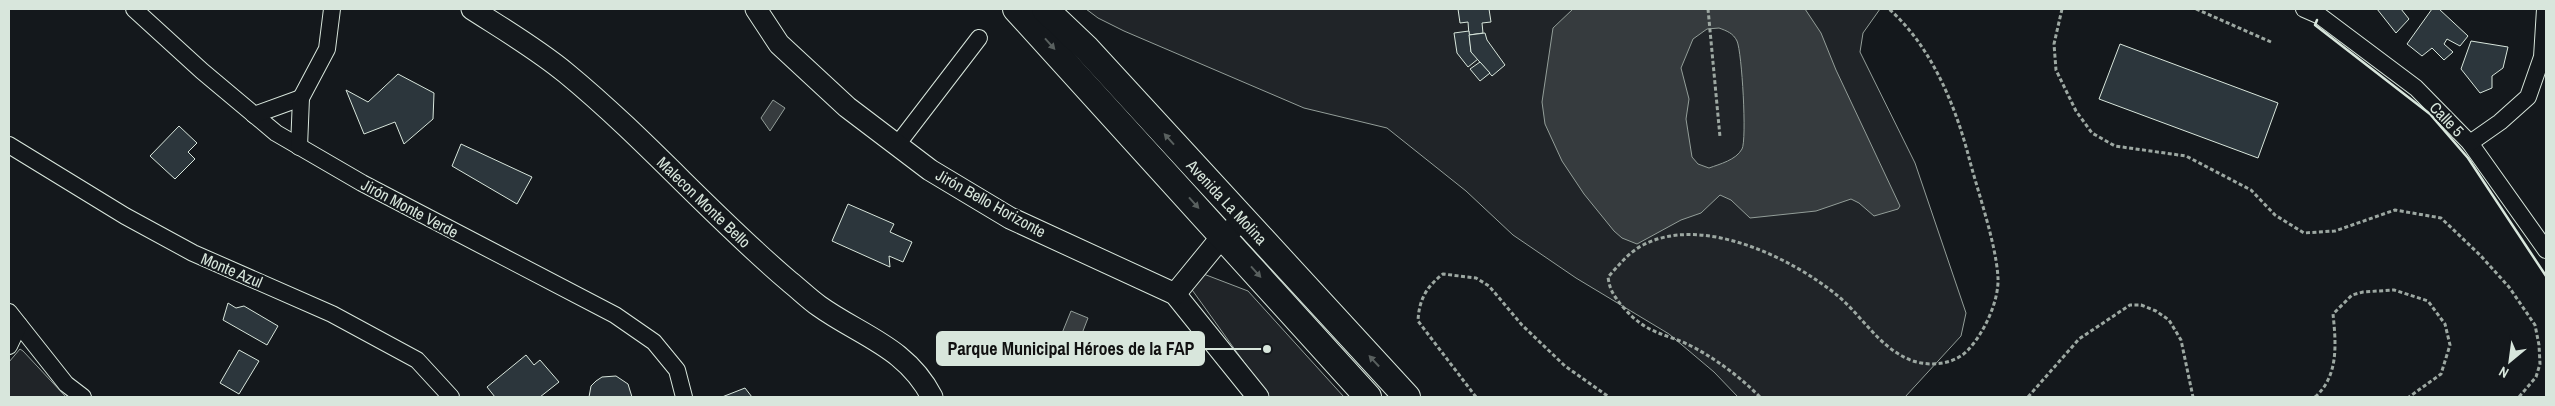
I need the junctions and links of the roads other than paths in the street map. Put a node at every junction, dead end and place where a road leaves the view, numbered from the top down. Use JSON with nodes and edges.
{"nodes":[{"id":1,"x":134,"y":9,"type":"edge"},
{"id":2,"x":332,"y":9,"type":"edge"},
{"id":3,"x":472,"y":9,"type":"edge"},
{"id":4,"x":756,"y":9,"type":"edge"},
{"id":5,"x":1016,"y":9,"type":"edge"},
{"id":6,"x":1045,"y":9,"type":"edge"},
{"id":7,"x":2304,"y":9,"type":"edge"},
{"id":8,"x":2545,"y":9,"type":"edge"},
{"id":9,"x":980,"y":38,"type":"dead end"},
{"id":10,"x":2540,"y":83,"type":"edge"},
{"id":11,"x":301,"y":98,"type":"junction"},
{"id":12,"x":254,"y":115,"type":"junction"},
{"id":13,"x":2470,"y":143,"type":"junction"},
{"id":14,"x":9,"y":144,"type":"edge"},
{"id":15,"x":897,"y":145,"type":"junction"},
{"id":16,"x":299,"y":147,"type":"junction"},
{"id":17,"x":1233,"y":228,"type":"junction"},
{"id":18,"x":2546,"y":250,"type":"edge"},
{"id":19,"x":1175,"y":294,"type":"junction"},
{"id":20,"x":9,"y":312,"type":"edge"},
{"id":21,"x":19,"y":325,"type":"junction"},
{"id":22,"x":9,"y":346,"type":"edge"},
{"id":23,"x":82,"y":397,"type":"edge"},
{"id":24,"x":451,"y":397,"type":"edge"},
{"id":25,"x":684,"y":397,"type":"edge"},
{"id":26,"x":932,"y":397,"type":"edge"},
{"id":27,"x":1258,"y":397,"type":"edge"},
{"id":28,"x":1368,"y":397,"type":"edge"},
{"id":29,"x":1406,"y":397,"type":"edge"}],
"edges":[{"from":1,"to":12,"type":"street","name":"Jirón Monte Verde"},
{"from":2,"to":11,"type":"street"},
{"from":3,"to":26,"type":"street","name":"Malecon Monte Bello"},
{"from":4,"to":15,"type":"street","name":"Jirón Bello Horizonte"},
{"from":5,"to":17,"type":"main road","name":"Avenida La Molina","one_way":true},
{"from":17,"to":6,"type":"main road","name":"Avenida La Molina","one_way":true},
{"from":7,"to":13,"type":"street","name":"Calle 5"},
{"from":8,"to":10,"type":"street"},
{"from":9,"to":15,"type":"street"},
{"from":10,"to":13,"type":"street"},
{"from":11,"to":12,"type":"street"},
{"from":11,"to":16,"type":"street"},
{"from":12,"to":16,"type":"street","name":"Jirón Monte Verde"},
{"from":13,"to":18,"type":"street","name":"Calle 5"},
{"from":14,"to":24,"type":"street","name":"Monte Azul"},
{"from":15,"to":19,"type":"street","name":"Jirón Bello Horizonte"},
{"from":16,"to":25,"type":"street","name":"Jirón Monte Verde"},
{"from":17,"to":19,"type":"street"},
{"from":17,"to":28,"type":"main road","name":"Avenida La Molina","one_way":true},
{"from":29,"to":17,"type":"main road","name":"Avenida La Molina","one_way":true},
{"from":19,"to":27,"type":"street","name":"Jirón Bello Horizonte"},
{"from":20,"to":21,"type":"street"},
{"from":21,"to":22,"type":"street"},
{"from":21,"to":23,"type":"street"}]}
